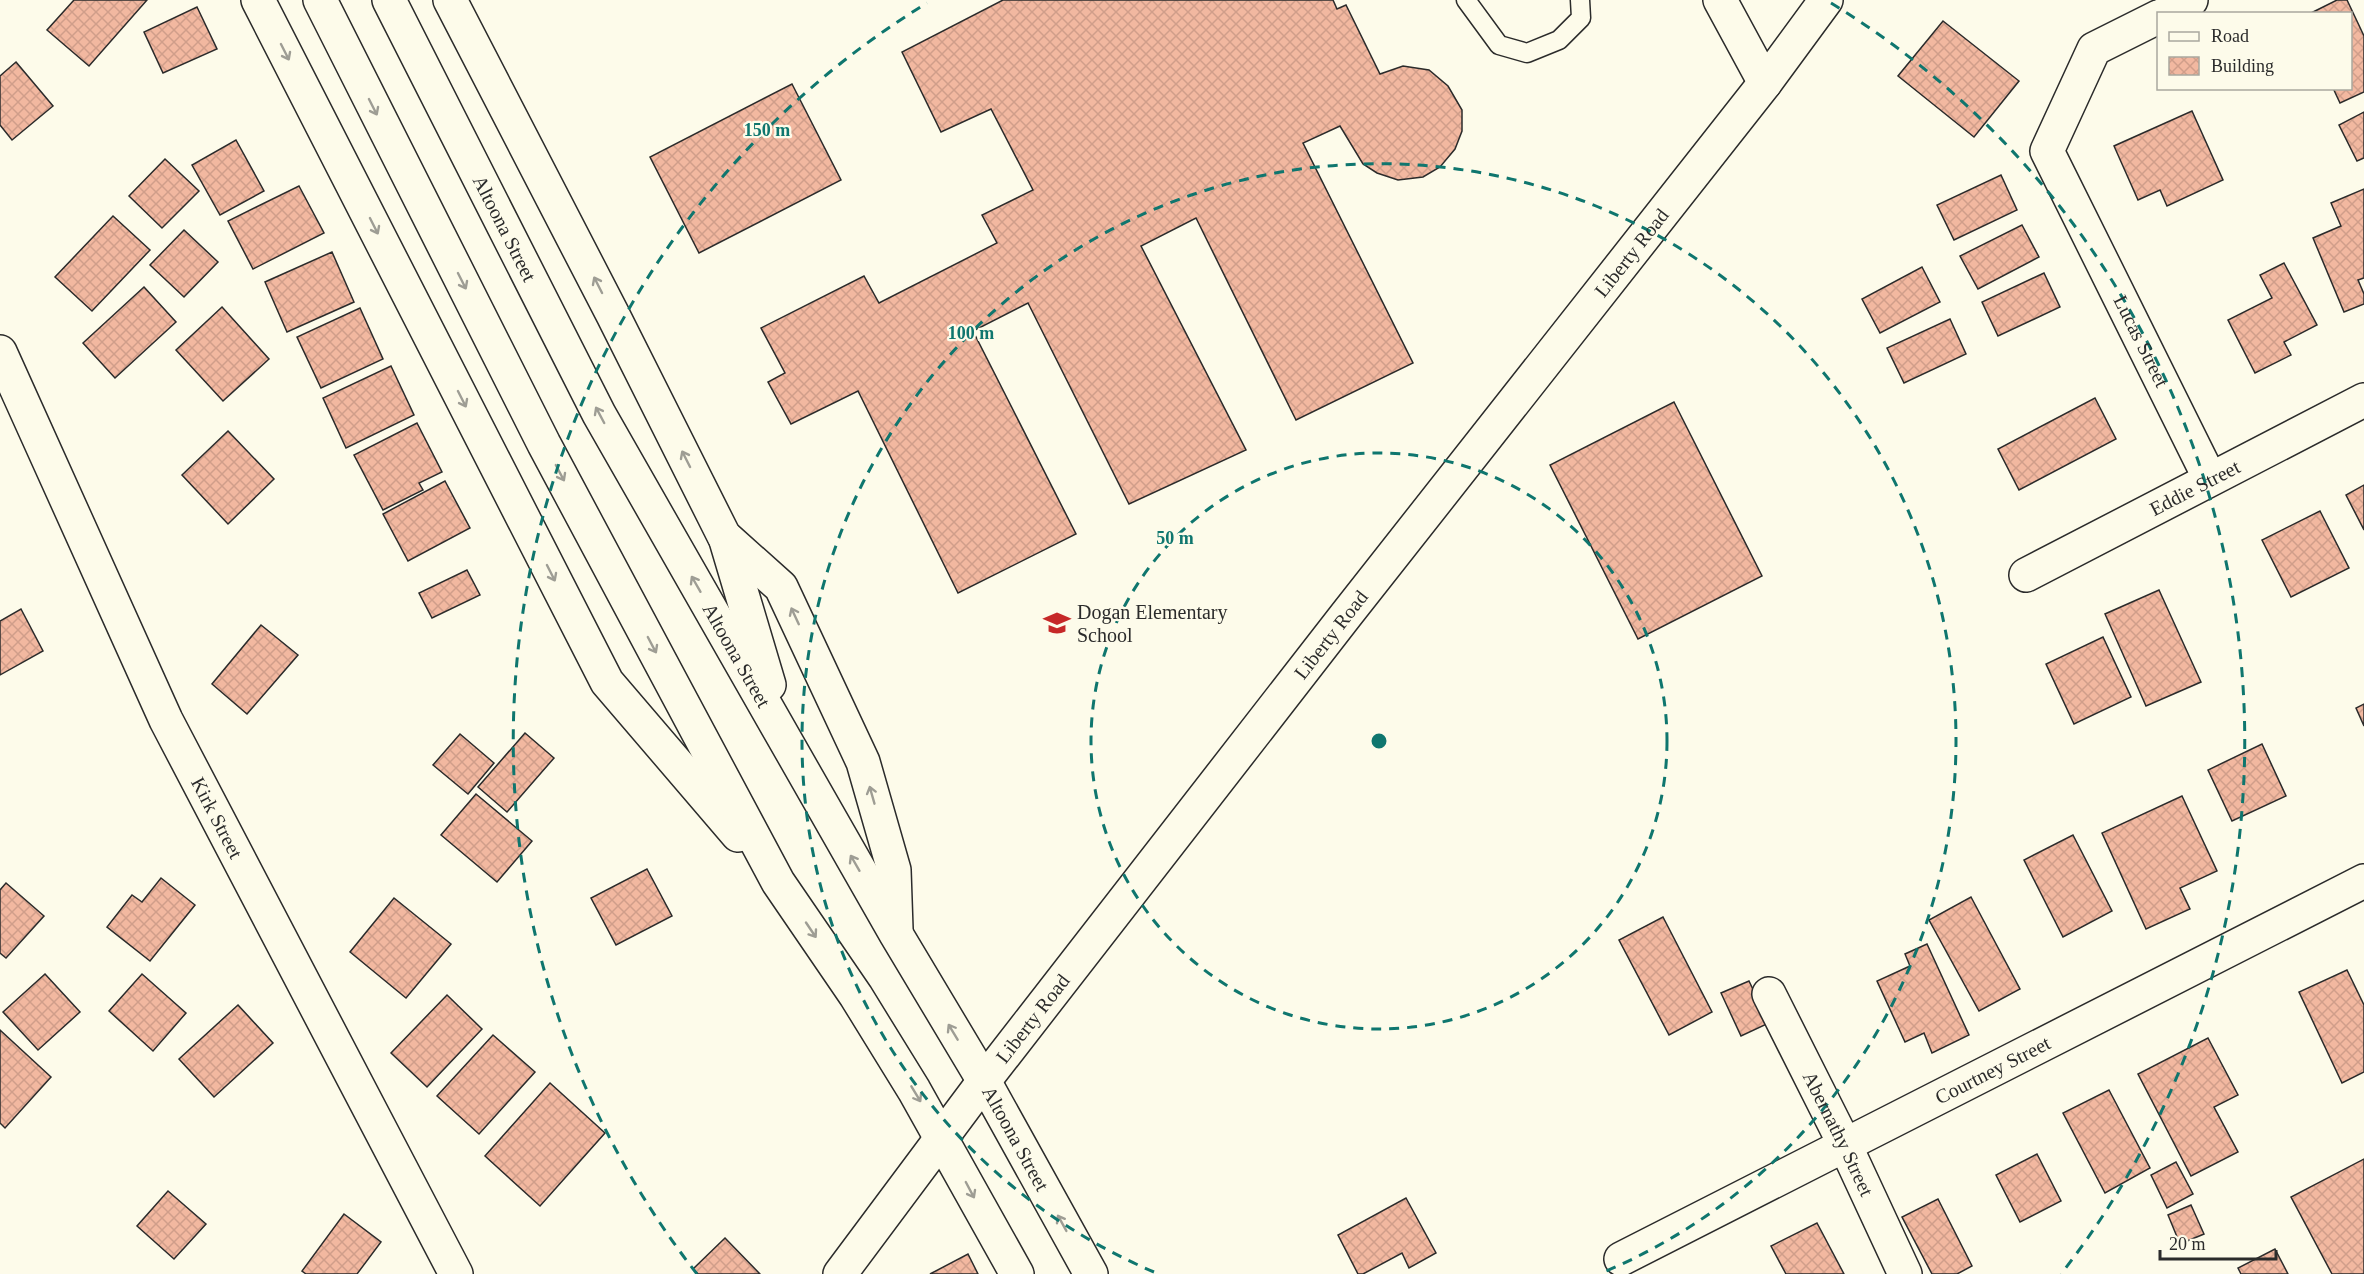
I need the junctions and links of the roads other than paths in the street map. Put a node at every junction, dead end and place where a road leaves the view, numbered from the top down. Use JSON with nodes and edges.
{"nodes":[{"id":1,"x":258,"y":0,"type":"edge"},
{"id":2,"x":320,"y":0,"type":"edge"},
{"id":3,"x":450,"y":0,"type":"edge"},
{"id":4,"x":1466,"y":0,"type":"edge"},
{"id":5,"x":1580,"y":0,"type":"edge"},
{"id":6,"x":1720,"y":0,"type":"edge"},
{"id":7,"x":1826,"y":0,"type":"edge"},
{"id":8,"x":2192,"y":0,"type":"edge"},
{"id":9,"x":2169,"y":12,"type":"edge"},
{"id":10,"x":396,"y":13,"type":"edge"},
{"id":11,"x":2157,"y":18,"type":"edge"},
{"id":12,"x":1765,"y":83,"type":"junction"},
{"id":13,"x":0,"y":352,"type":"edge"},
{"id":14,"x":2364,"y":400,"type":"edge"},
{"id":15,"x":2210,"y":479,"type":"junction"},
{"id":16,"x":724,"y":536,"type":"junction"},
{"id":17,"x":2026,"y":575,"type":"dead end"},
{"id":18,"x":786,"y":742,"type":"junction"},
{"id":19,"x":2364,"y":881,"type":"edge"},
{"id":20,"x":778,"y":882,"type":"junction"},
{"id":21,"x":896,"y":934,"type":"junction"},
{"id":22,"x":1769,"y":994,"type":"dead end"},
{"id":23,"x":984,"y":1082,"type":"junction"},
{"id":24,"x":942,"y":1138,"type":"junction"},
{"id":25,"x":1845,"y":1145,"type":"junction"},
{"id":26,"x":1621,"y":1259,"type":"dead end"},
{"id":27,"x":456,"y":1274,"type":"edge"},
{"id":28,"x":840,"y":1274,"type":"edge"},
{"id":29,"x":1017,"y":1274,"type":"edge"},
{"id":30,"x":1091,"y":1274,"type":"edge"},
{"id":31,"x":1905,"y":1274,"type":"edge"}],
"edges":[{"from":1,"to":20,"type":"main road","one_way":true},
{"from":2,"to":20,"type":"main road","one_way":true},
{"from":16,"to":3,"type":"main road","one_way":true},
{"from":4,"to":5,"type":"lane"},
{"from":6,"to":12,"type":"main road"},
{"from":7,"to":12,"type":"main road","name":"Liberty Road"},
{"from":8,"to":9,"type":"main road"},
{"from":18,"to":10,"type":"main road","name":"Altoona Street","one_way":true},
{"from":11,"to":15,"type":"main road","name":"Lucas Street"},
{"from":12,"to":23,"type":"main road","name":"Liberty Road"},
{"from":13,"to":27,"type":"main road","name":"Kirk Street"},
{"from":14,"to":15,"type":"main road","name":"Eddie Street"},
{"from":15,"to":17,"type":"main road","name":"Eddie Street"},
{"from":16,"to":18,"type":"main road"},
{"from":21,"to":16,"type":"main road","one_way":true},
{"from":21,"to":18,"type":"main road","name":"Altoona Street","one_way":true},
{"from":19,"to":25,"type":"main road","name":"Courtney Street"},
{"from":20,"to":24,"type":"main road","one_way":true},
{"from":23,"to":21,"type":"main road","name":"Altoona Street","one_way":true},
{"from":22,"to":25,"type":"main road","name":"Abernathy Street"},
{"from":23,"to":24,"type":"main road","name":"Liberty Road"},
{"from":30,"to":23,"type":"main road","name":"Altoona Street","one_way":true},
{"from":24,"to":28,"type":"main road","name":"Liberty Road"},
{"from":24,"to":29,"type":"main road","one_way":true},
{"from":25,"to":26,"type":"main road","name":"Courtney Street"},
{"from":25,"to":31,"type":"main road","name":"Abernathy Street"}]}
